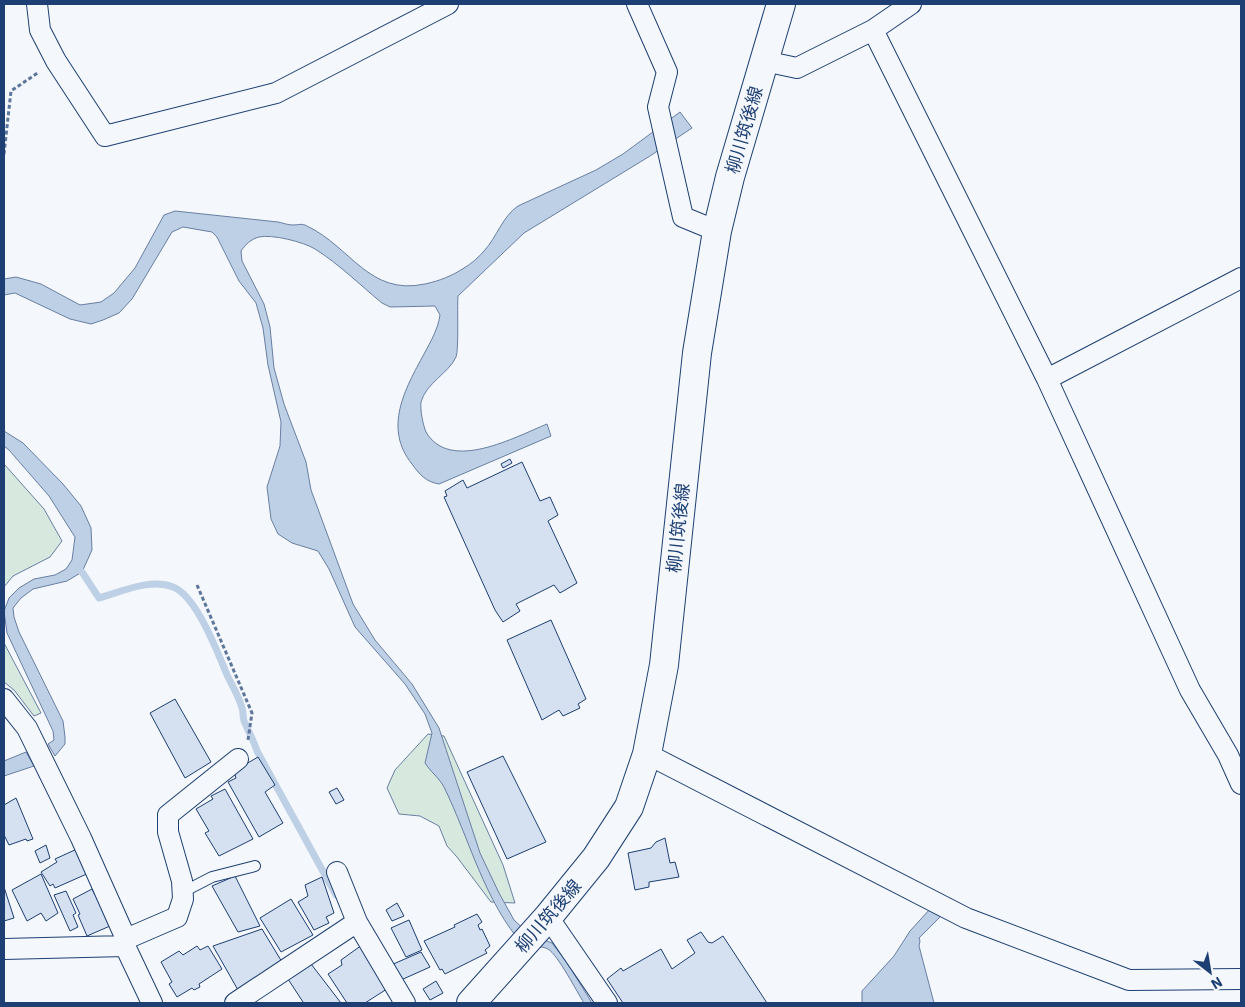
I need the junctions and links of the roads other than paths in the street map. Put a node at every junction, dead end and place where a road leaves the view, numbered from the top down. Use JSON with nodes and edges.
{"nodes":[{"id":1,"x":37,"y":4,"type":"edge"},
{"id":2,"x":448,"y":4,"type":"edge"},
{"id":3,"x":637,"y":4,"type":"edge"},
{"id":4,"x":781,"y":4,"type":"edge"},
{"id":5,"x":911,"y":4,"type":"edge"},
{"id":6,"x":873,"y":30,"type":"junction"},
{"id":7,"x":764,"y":61,"type":"junction"},
{"id":8,"x":717,"y":231,"type":"junction"},
{"id":9,"x":1241,"y":278,"type":"edge"},
{"id":10,"x":1047,"y":379,"type":"junction"},
{"id":11,"x":4,"y":699,"type":"edge"},
{"id":12,"x":648,"y":754,"type":"junction"},
{"id":13,"x":238,"y":759,"type":"road end"},
{"id":14,"x":1241,"y":784,"type":"edge"},
{"id":15,"x":255,"y":866,"type":"dead end"},
{"id":16,"x":338,"y":872,"type":"dead end"},
{"id":17,"x":182,"y":892,"type":"junction"},
{"id":18,"x":548,"y":917,"type":"junction"},
{"id":19,"x":357,"y":922,"type":"junction"},
{"id":20,"x":126,"y":943,"type":"junction"},
{"id":21,"x":4,"y":949,"type":"edge"},
{"id":22,"x":1241,"y":979,"type":"edge"},
{"id":23,"x":152,"y":1003,"type":"edge"},
{"id":24,"x":235,"y":1003,"type":"edge"},
{"id":25,"x":405,"y":1003,"type":"edge"},
{"id":26,"x":471,"y":1003,"type":"edge"},
{"id":27,"x":607,"y":1003,"type":"edge"}],
"edges":[{"from":1,"to":2,"type":"street"},
{"from":3,"to":8,"type":"street"},
{"from":4,"to":7,"type":"main road","name":"柳川筑後線"},
{"from":5,"to":6,"type":"street"},
{"from":6,"to":7,"type":"street"},
{"from":6,"to":10,"type":"street"},
{"from":7,"to":8,"type":"main road","name":"柳川筑後線"},
{"from":8,"to":12,"type":"main road","name":"柳川筑後線"},
{"from":9,"to":10,"type":"street"},
{"from":10,"to":14,"type":"street"},
{"from":11,"to":20,"type":"street"},
{"from":12,"to":18,"type":"main road","name":"柳川筑後線"},
{"from":12,"to":22,"type":"street"},
{"from":13,"to":17,"type":"street"},
{"from":15,"to":17,"type":"lane"},
{"from":16,"to":19,"type":"street"},
{"from":17,"to":20,"type":"street"},
{"from":18,"to":26,"type":"main road","name":"柳川筑後線"},
{"from":18,"to":27,"type":"street"},
{"from":19,"to":24,"type":"street"},
{"from":19,"to":25,"type":"street"},
{"from":20,"to":21,"type":"street"},
{"from":20,"to":23,"type":"street"}]}
